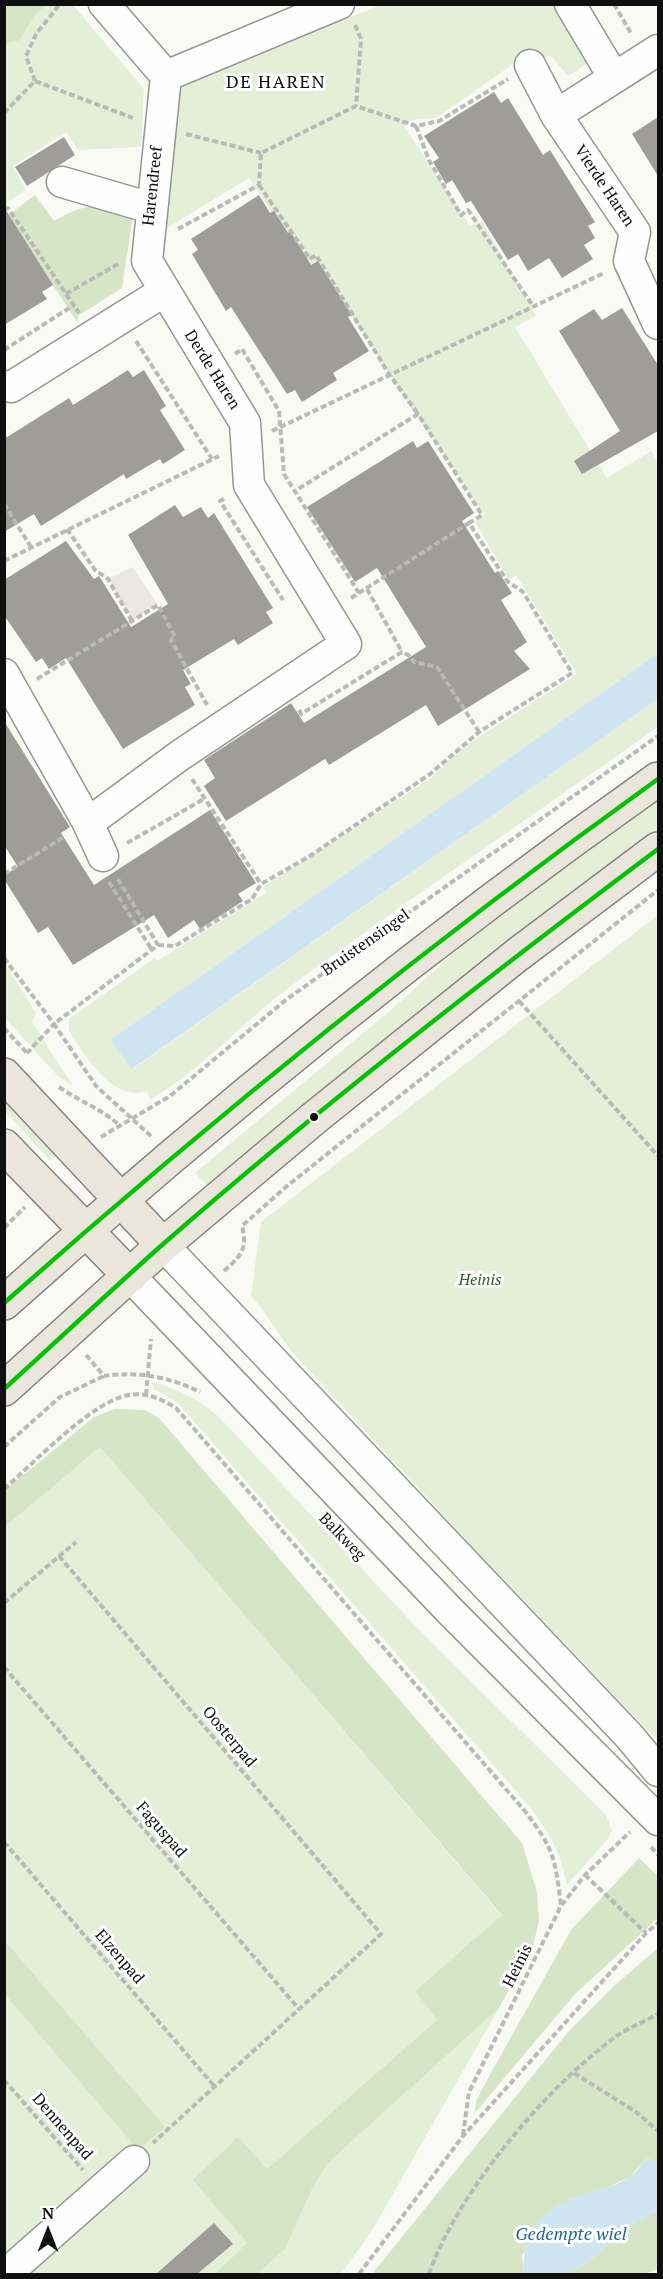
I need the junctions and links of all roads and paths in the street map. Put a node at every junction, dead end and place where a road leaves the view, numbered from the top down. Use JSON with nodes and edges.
{"nodes":[{"id":1,"x":60,"y":4,"type":"edge"},
{"id":2,"x":104,"y":4,"type":"edge"},
{"id":3,"x":570,"y":4,"type":"edge"},
{"id":4,"x":614,"y":4,"type":"edge"},
{"id":5,"x":346,"y":13,"type":"edge"},
{"id":6,"x":652,"y":54,"type":"edge"},
{"id":7,"x":530,"y":65,"type":"joint"},
{"id":8,"x":166,"y":76,"type":"junction"},
{"id":9,"x":613,"y":76,"type":"junction"},
{"id":10,"x":35,"y":81,"type":"junction"},
{"id":11,"x":356,"y":106,"type":"junction"},
{"id":12,"x":4,"y":113,"type":"edge"},
{"id":13,"x":556,"y":116,"type":"junction"},
{"id":14,"x":416,"y":126,"type":"junction"},
{"id":15,"x":160,"y":127,"type":"junction"},
{"id":16,"x":261,"y":153,"type":"junction"},
{"id":17,"x":62,"y":182,"type":"dead end"},
{"id":18,"x":259,"y":185,"type":"junction"},
{"id":19,"x":151,"y":208,"type":"junction"},
{"id":20,"x":4,"y":209,"type":"edge"},
{"id":21,"x":147,"y":247,"type":"junction"},
{"id":22,"x":629,"y":261,"type":"junction"},
{"id":23,"x":164,"y":292,"type":"junction"},
{"id":24,"x":66,"y":294,"type":"junction"},
{"id":25,"x":74,"y":305,"type":"junction"},
{"id":26,"x":533,"y":306,"type":"junction"},
{"id":27,"x":121,"y":318,"type":"junction"},
{"id":28,"x":658,"y":324,"type":"edge"},
{"id":29,"x":94,"y":335,"type":"junction"},
{"id":30,"x":4,"y":350,"type":"edge"},
{"id":31,"x":389,"y":374,"type":"junction"},
{"id":32,"x":4,"y":386,"type":"edge"},
{"id":33,"x":418,"y":414,"type":"junction"},
{"id":34,"x":247,"y":443,"type":"junction"},
{"id":35,"x":212,"y":459,"type":"junction"},
{"id":36,"x":4,"y":504,"type":"edge"},
{"id":37,"x":469,"y":523,"type":"junction"},
{"id":38,"x":67,"y":529,"type":"junction"},
{"id":39,"x":31,"y":547,"type":"junction"},
{"id":40,"x":4,"y":561,"type":"edge"},
{"id":41,"x":367,"y":589,"type":"junction"},
{"id":42,"x":359,"y":593,"type":"junction"},
{"id":43,"x":329,"y":612,"type":"junction"},
{"id":44,"x":132,"y":621,"type":"junction"},
{"id":45,"x":402,"y":652,"type":"junction"},
{"id":46,"x":9,"y":684,"type":"edge"},
{"id":47,"x":284,"y":687,"type":"junction"},
{"id":48,"x":221,"y":729,"type":"junction"},
{"id":49,"x":479,"y":732,"type":"junction"},
{"id":50,"x":658,"y":736,"type":"edge"},
{"id":51,"x":179,"y":756,"type":"junction"},
{"id":52,"x":658,"y":779,"type":"edge"},
{"id":53,"x":204,"y":800,"type":"junction"},
{"id":54,"x":88,"y":823,"type":"junction"},
{"id":55,"x":658,"y":849,"type":"edge"},
{"id":56,"x":104,"y":856,"type":"junction"},
{"id":57,"x":4,"y":874,"type":"edge"},
{"id":58,"x":261,"y":884,"type":"junction"},
{"id":59,"x":658,"y":890,"type":"edge"},
{"id":60,"x":158,"y":945,"type":"junction"},
{"id":61,"x":152,"y":950,"type":"junction"},
{"id":62,"x":4,"y":958,"type":"edge"},
{"id":63,"x":519,"y":1001,"type":"junction"},
{"id":64,"x":54,"y":1024,"type":"junction"},
{"id":65,"x":4,"y":1028,"type":"edge"},
{"id":66,"x":34,"y":1061,"type":"dead end"},
{"id":67,"x":16,"y":1064,"type":"edge"},
{"id":68,"x":56,"y":1085,"type":"dead end"},
{"id":69,"x":133,"y":1118,"type":"junction"},
{"id":70,"x":118,"y":1125,"type":"junction"},
{"id":71,"x":4,"y":1146,"type":"edge"},
{"id":72,"x":658,"y":1156,"type":"edge"},
{"id":73,"x":80,"y":1157,"type":"junction"},
{"id":74,"x":119,"y":1200,"type":"junction"},
{"id":75,"x":85,"y":1230,"type":"junction"},
{"id":76,"x":163,"y":1245,"type":"junction"},
{"id":77,"x":130,"y":1275,"type":"junction"},
{"id":78,"x":204,"y":1288,"type":"junction"},
{"id":79,"x":4,"y":1303,"type":"edge"},
{"id":80,"x":171,"y":1317,"type":"junction"},
{"id":81,"x":66,"y":1334,"type":"junction"},
{"id":82,"x":147,"y":1374,"type":"junction"},
{"id":83,"x":104,"y":1376,"type":"junction"},
{"id":84,"x":4,"y":1389,"type":"edge"},
{"id":85,"x":202,"y":1394,"type":"dead end"},
{"id":86,"x":146,"y":1395,"type":"junction"},
{"id":87,"x":4,"y":1447,"type":"edge"},
{"id":88,"x":4,"y":1489,"type":"edge"},
{"id":89,"x":76,"y":1542,"type":"dead end"},
{"id":90,"x":58,"y":1556,"type":"junction"},
{"id":91,"x":4,"y":1603,"type":"edge"},
{"id":92,"x":4,"y":1667,"type":"edge"},
{"id":93,"x":658,"y":1771,"type":"edge"},
{"id":94,"x":626,"y":1822,"type":"dead end"},
{"id":95,"x":644,"y":1832,"type":"edge"},
{"id":96,"x":4,"y":1842,"type":"edge"},
{"id":97,"x":658,"y":1855,"type":"edge"},
{"id":98,"x":585,"y":1875,"type":"junction"},
{"id":99,"x":561,"y":1906,"type":"junction"},
{"id":100,"x":658,"y":1923,"type":"edge"},
{"id":101,"x":646,"y":1933,"type":"junction"},
{"id":102,"x":299,"y":2009,"type":"junction"},
{"id":103,"x":658,"y":2014,"type":"edge"},
{"id":104,"x":574,"y":2073,"type":"junction"},
{"id":105,"x":4,"y":2080,"type":"edge"},
{"id":106,"x":215,"y":2087,"type":"junction"},
{"id":107,"x":658,"y":2131,"type":"edge"},
{"id":108,"x":463,"y":2136,"type":"junction"},
{"id":109,"x":134,"y":2161,"type":"joint"},
{"id":110,"x":101,"y":2191,"type":"junction"},
{"id":111,"x":6,"y":2274,"type":"edge"},
{"id":112,"x":359,"y":2274,"type":"edge"},
{"id":113,"x":429,"y":2274,"type":"edge"}],
"edges":[{"from":1,"to":10,"type":"path"},
{"from":2,"to":8,"type":"street"},
{"from":3,"to":9,"type":"street"},
{"from":4,"to":6,"type":"path"},
{"from":5,"to":8,"type":"street"},
{"from":5,"to":11,"type":"path"},
{"from":6,"to":9,"type":"street"},
{"from":7,"to":13,"type":"street","name":"Vierde Haren"},
{"from":7,"to":14,"type":"path"},
{"from":8,"to":15,"type":"street","name":"Harendreef"},
{"from":9,"to":13,"type":"street"},
{"from":10,"to":12,"type":"path"},
{"from":10,"to":15,"type":"path"},
{"from":11,"to":14,"type":"path"},
{"from":11,"to":16,"type":"path"},
{"from":13,"to":22,"type":"street","name":"Vierde Haren"},
{"from":14,"to":26,"type":"path"},
{"from":15,"to":16,"type":"path"},
{"from":15,"to":19,"type":"street","name":"Harendreef"},
{"from":16,"to":18,"type":"path"},
{"from":17,"to":19,"type":"street"},
{"from":18,"to":21,"type":"path"},
{"from":18,"to":31,"type":"path"},
{"from":19,"to":21,"type":"street","name":"Harendreef"},
{"from":20,"to":24,"type":"path"},
{"from":21,"to":23,"type":"street","name":"Harendreef"},
{"from":21,"to":24,"type":"path"},
{"from":22,"to":26,"type":"path"},
{"from":22,"to":28,"type":"street"},
{"from":23,"to":27,"type":"street"},
{"from":23,"to":34,"type":"street","name":"Derde Haren"},
{"from":24,"to":25,"type":"path"},
{"from":25,"to":29,"type":"path"},
{"from":25,"to":30,"type":"path"},
{"from":26,"to":31,"type":"path"},
{"from":27,"to":29,"type":"street"},
{"from":27,"to":35,"type":"path"},
{"from":29,"to":32,"type":"street"},
{"from":31,"to":33,"type":"path"},
{"from":31,"to":34,"type":"path"},
{"from":33,"to":37,"type":"path"},
{"from":33,"to":42,"type":"path"},
{"from":34,"to":35,"type":"path"},
{"from":34,"to":43,"type":"street","name":"Derde Haren"},
{"from":35,"to":38,"type":"path"},
{"from":36,"to":39,"type":"path"},
{"from":37,"to":41,"type":"path"},
{"from":37,"to":49,"type":"path"},
{"from":38,"to":39,"type":"path"},
{"from":38,"to":44,"type":"path"},
{"from":39,"to":40,"type":"path"},
{"from":41,"to":42,"type":"path"},
{"from":41,"to":45,"type":"path"},
{"from":42,"to":43,"type":"path"},
{"from":43,"to":47,"type":"street","name":"Derde Haren"},
{"from":44,"to":46,"type":"path"},
{"from":44,"to":48,"type":"path"},
{"from":45,"to":47,"type":"path"},
{"from":45,"to":49,"type":"path"},
{"from":46,"to":54,"type":"street"},
{"from":47,"to":48,"type":"street","name":"Derde Haren"},
{"from":48,"to":51,"type":"street","name":"Derde Haren"},
{"from":49,"to":58,"type":"path"},
{"from":50,"to":69,"type":"path","name":"Bruistensingel"},
{"from":51,"to":53,"type":"path"},
{"from":51,"to":54,"type":"street","name":"Derde Haren"},
{"from":52,"to":74,"type":"main road"},
{"from":53,"to":56,"type":"path"},
{"from":53,"to":58,"type":"path"},
{"from":54,"to":56,"type":"street"},
{"from":54,"to":57,"type":"path"},
{"from":55,"to":76,"type":"main road"},
{"from":56,"to":60,"type":"path"},
{"from":56,"to":61,"type":"path"},
{"from":58,"to":60,"type":"path"},
{"from":59,"to":63,"type":"path"},
{"from":60,"to":61,"type":"path"},
{"from":61,"to":64,"type":"path"},
{"from":62,"to":64,"type":"path"},
{"from":63,"to":72,"type":"path"},
{"from":63,"to":78,"type":"path"},
{"from":64,"to":67,"type":"path"},
{"from":64,"to":69,"type":"path"},
{"from":65,"to":67,"type":"path"},
{"from":66,"to":67,"type":"path"},
{"from":67,"to":73,"type":"main road"},
{"from":68,"to":70,"type":"path"},
{"from":69,"to":70,"type":"path","name":"Bruistensingel"},
{"from":70,"to":73,"type":"path","name":"Bruistensingel"},
{"from":71,"to":75,"type":"main road"},
{"from":73,"to":74,"type":"main road"},
{"from":74,"to":75,"type":"main road"},
{"from":74,"to":76,"type":"main road"},
{"from":75,"to":77,"type":"main road"},
{"from":75,"to":79,"type":"main road"},
{"from":76,"to":77,"type":"main road"},
{"from":76,"to":78,"type":"street"},
{"from":77,"to":80,"type":"street","name":"Balkweg"},
{"from":77,"to":81,"type":"main road"},
{"from":78,"to":93,"type":"street"},
{"from":80,"to":82,"type":"path"},
{"from":80,"to":95,"type":"street","name":"Balkweg"},
{"from":81,"to":83,"type":"path"},
{"from":81,"to":84,"type":"main road"},
{"from":82,"to":83,"type":"path"},
{"from":82,"to":85,"type":"path"},
{"from":82,"to":86,"type":"path"},
{"from":83,"to":87,"type":"path"},
{"from":86,"to":88,"type":"path"},
{"from":86,"to":99,"type":"path"},
{"from":89,"to":90,"type":"path"},
{"from":90,"to":91,"type":"path"},
{"from":90,"to":102,"type":"path","name":"Oosterpad"},
{"from":92,"to":102,"type":"path","name":"Faguspad"},
{"from":94,"to":95,"type":"path"},
{"from":95,"to":97,"type":"path"},
{"from":95,"to":98,"type":"path","name":"Heinis"},
{"from":96,"to":106,"type":"path","name":"Elzenpad"},
{"from":98,"to":99,"type":"path","name":"Heinis"},
{"from":98,"to":101,"type":"path"},
{"from":99,"to":108,"type":"path","name":"Heinis"},
{"from":100,"to":101,"type":"path","name":"Heinis"},
{"from":101,"to":108,"type":"path","name":"Heinis"},
{"from":102,"to":106,"type":"path"},
{"from":103,"to":104,"type":"path"},
{"from":104,"to":107,"type":"path"},
{"from":104,"to":113,"type":"path"},
{"from":105,"to":110,"type":"path","name":"Dennenpad"},
{"from":106,"to":109,"type":"path"},
{"from":108,"to":112,"type":"path","name":"Heinis"},
{"from":109,"to":110,"type":"street"},
{"from":110,"to":111,"type":"street"}]}
